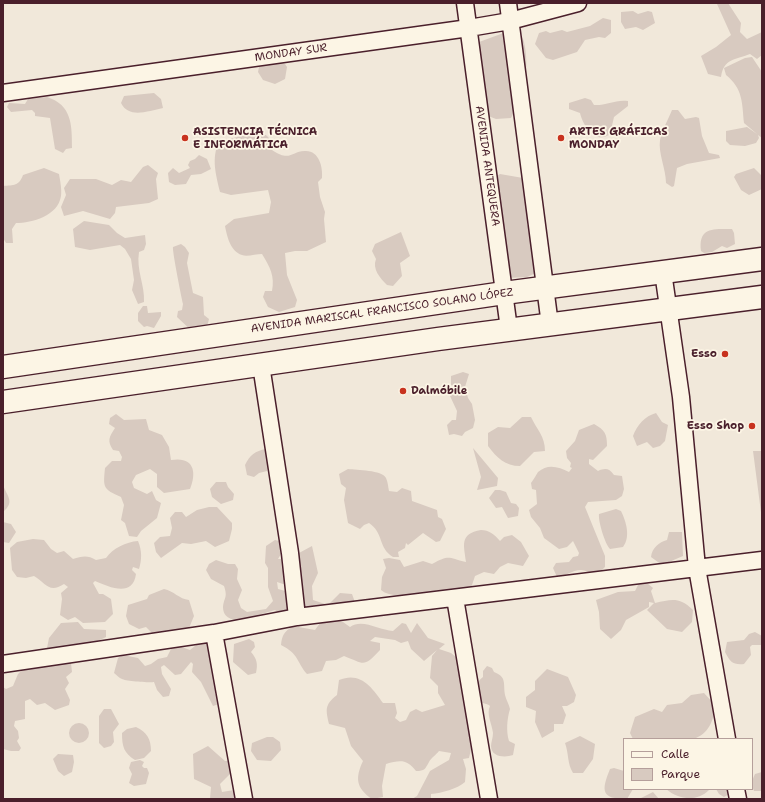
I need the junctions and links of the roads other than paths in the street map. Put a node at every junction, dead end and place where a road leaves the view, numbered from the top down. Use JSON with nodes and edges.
{"nodes":[{"id":1,"x":465,"y":3,"type":"edge"},
{"id":2,"x":508,"y":3,"type":"edge"},
{"id":3,"x":578,"y":3,"type":"edge"},
{"id":4,"x":510,"y":21,"type":"junction"},
{"id":5,"x":469,"y":28,"type":"junction"},
{"id":6,"x":3,"y":93,"type":"edge"},
{"id":7,"x":762,"y":259,"type":"edge"},
{"id":8,"x":663,"y":272,"type":"junction"},
{"id":9,"x":545,"y":287,"type":"junction"},
{"id":10,"x":504,"y":293,"type":"junction"},
{"id":11,"x":762,"y":297,"type":"edge"},
{"id":12,"x":668,"y":310,"type":"junction"},
{"id":13,"x":550,"y":324,"type":"junction"},
{"id":14,"x":509,"y":330,"type":"junction"},
{"id":15,"x":261,"y":365,"type":"junction"},
{"id":16,"x":3,"y":367,"type":"edge"},
{"id":17,"x":3,"y":402,"type":"edge"},
{"id":18,"x":762,"y":560,"type":"edge"},
{"id":19,"x":697,"y":568,"type":"junction"},
{"id":20,"x":456,"y":598,"type":"junction"},
{"id":21,"x":297,"y":617,"type":"junction"},
{"id":22,"x":214,"y":633,"type":"junction"},
{"id":23,"x":3,"y":664,"type":"edge"},
{"id":24,"x":727,"y":738,"type":"edge"},
{"id":25,"x":244,"y":799,"type":"edge"},
{"id":26,"x":489,"y":799,"type":"edge"}],
"edges":[{"from":1,"to":5,"type":"street","name":"AVENIDA ANTEQUERA"},
{"from":2,"to":4,"type":"street"},
{"from":3,"to":4,"type":"street","name":"MONDAY SUR"},
{"from":4,"to":5,"type":"street","name":"MONDAY SUR"},
{"from":4,"to":9,"type":"street"},
{"from":5,"to":6,"type":"street","name":"MONDAY SUR"},
{"from":5,"to":10,"type":"street","name":"AVENIDA ANTEQUERA"},
{"from":7,"to":8,"type":"main road","name":"AVENIDA MARISCAL FRANCISCO SOLANO LÓPEZ"},
{"from":8,"to":9,"type":"main road","name":"AVENIDA MARISCAL FRANCISCO SOLANO LÓPEZ"},
{"from":8,"to":12,"type":"street"},
{"from":9,"to":10,"type":"main road","name":"AVENIDA MARISCAL FRANCISCO SOLANO LÓPEZ"},
{"from":9,"to":13,"type":"street"},
{"from":10,"to":14,"type":"street","name":"AVENIDA ANTEQUERA"},
{"from":10,"to":16,"type":"main road","name":"AVENIDA MARISCAL FRANCISCO SOLANO LÓPEZ"},
{"from":11,"to":12,"type":"main road"},
{"from":12,"to":13,"type":"main road"},
{"from":12,"to":19,"type":"street"},
{"from":13,"to":14,"type":"main road"},
{"from":14,"to":15,"type":"main road"},
{"from":15,"to":17,"type":"main road"},
{"from":15,"to":21,"type":"street"},
{"from":18,"to":19,"type":"street"},
{"from":19,"to":20,"type":"street"},
{"from":19,"to":24,"type":"street"},
{"from":20,"to":21,"type":"street"},
{"from":20,"to":26,"type":"street"},
{"from":21,"to":22,"type":"street"},
{"from":22,"to":23,"type":"street"},
{"from":22,"to":25,"type":"street"}]}
